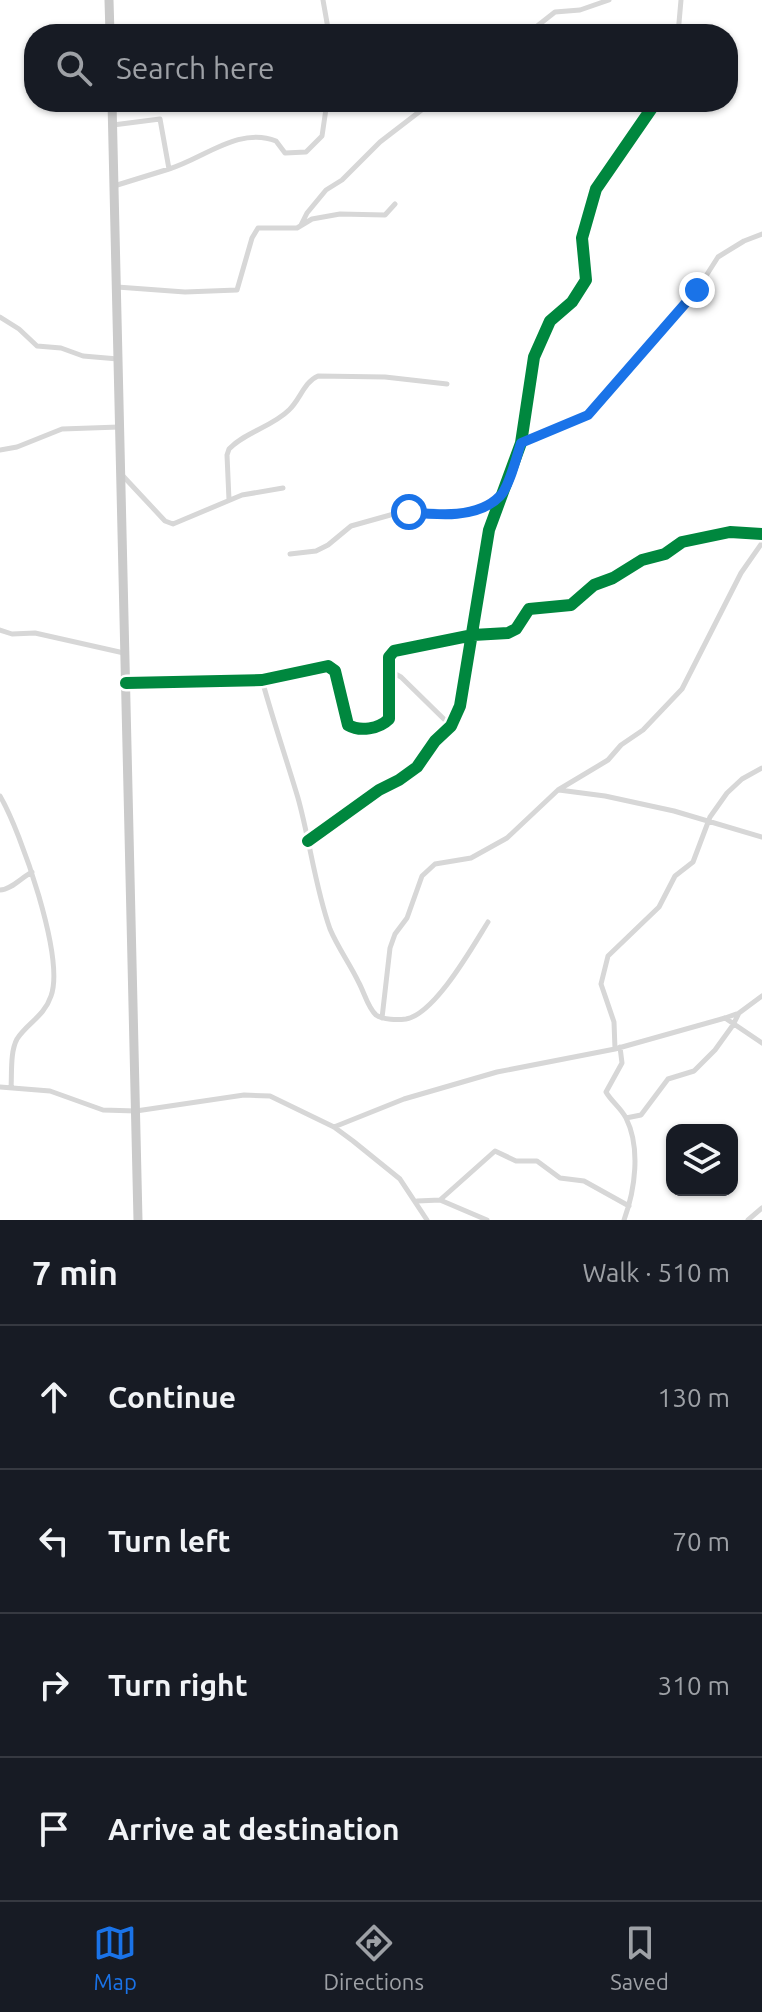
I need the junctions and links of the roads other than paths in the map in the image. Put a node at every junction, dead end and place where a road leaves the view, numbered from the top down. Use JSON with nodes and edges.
{"nodes":[{"id":1,"x":109,"y":0,"type":"edge"},
{"id":2,"x":323,"y":0,"type":"edge"},
{"id":3,"x":609,"y":0,"type":"edge"},
{"id":4,"x":681,"y":0,"type":"edge"},
{"id":5,"x":110,"y":24,"type":"edge"},
{"id":6,"x":327,"y":24,"type":"edge"},
{"id":7,"x":540,"y":24,"type":"edge"},
{"id":8,"x":679,"y":24,"type":"edge"},
{"id":9,"x":112,"y":112,"type":"edge"},
{"id":10,"x":326,"y":112,"type":"edge"},
{"id":11,"x":419,"y":112,"type":"edge"},
{"id":12,"x":649,"y":112,"type":"edge"},
{"id":13,"x":112,"y":125,"type":"junction"},
{"id":14,"x":169,"y":169,"type":"junction"},
{"id":15,"x":114,"y":186,"type":"junction"},
{"id":16,"x":395,"y":204,"type":"dead end"},
{"id":17,"x":301,"y":226,"type":"junction"},
{"id":18,"x":762,"y":234,"type":"edge"},
{"id":19,"x":116,"y":287,"type":"junction"},
{"id":20,"x":0,"y":317,"type":"edge"},
{"id":21,"x":118,"y":359,"type":"junction"},
{"id":22,"x":447,"y":384,"type":"dead end"},
{"id":23,"x":120,"y":427,"type":"junction"},
{"id":24,"x":521,"y":443,"type":"junction"},
{"id":25,"x":0,"y":450,"type":"edge"},
{"id":26,"x":122,"y":474,"type":"junction"},
{"id":27,"x":283,"y":488,"type":"dead end"},
{"id":28,"x":502,"y":495,"type":"junction"},
{"id":29,"x":229,"y":500,"type":"junction"},
{"id":30,"x":762,"y":534,"type":"edge"},
{"id":31,"x":762,"y":543,"type":"edge"},
{"id":32,"x":290,"y":554,"type":"dead end"},
{"id":33,"x":0,"y":630,"type":"edge"},
{"id":34,"x":473,"y":635,"type":"junction"},
{"id":35,"x":125,"y":653,"type":"junction"},
{"id":36,"x":389,"y":670,"type":"junction"},
{"id":37,"x":262,"y":680,"type":"junction"},
{"id":38,"x":126,"y":683,"type":"junction"},
{"id":39,"x":451,"y":726,"type":"junction"},
{"id":40,"x":762,"y":768,"type":"edge"},
{"id":41,"x":558,"y":790,"type":"junction"},
{"id":42,"x":0,"y":796,"type":"edge"},
{"id":43,"x":708,"y":821,"type":"junction"},
{"id":44,"x":762,"y":837,"type":"edge"},
{"id":45,"x":308,"y":841,"type":"junction"},
{"id":46,"x":32,"y":872,"type":"junction"},
{"id":47,"x":0,"y":890,"type":"edge"},
{"id":48,"x":488,"y":922,"type":"dead end"},
{"id":49,"x":762,"y":996,"type":"edge"},
{"id":50,"x":739,"y":1013,"type":"junction"},
{"id":51,"x":382,"y":1018,"type":"junction"},
{"id":52,"x":725,"y":1018,"type":"junction"},
{"id":53,"x":733,"y":1025,"type":"junction"},
{"id":54,"x":762,"y":1043,"type":"edge"},
{"id":55,"x":618,"y":1048,"type":"junction"},
{"id":56,"x":0,"y":1087,"type":"edge"},
{"id":57,"x":11,"y":1088,"type":"junction"},
{"id":58,"x":136,"y":1111,"type":"junction"},
{"id":59,"x":626,"y":1118,"type":"junction"},
{"id":60,"x":334,"y":1127,"type":"junction"},
{"id":61,"x":440,"y":1200,"type":"junction"},
{"id":62,"x":417,"y":1201,"type":"junction"},
{"id":63,"x":629,"y":1206,"type":"junction"},
{"id":64,"x":762,"y":1208,"type":"edge"},
{"id":65,"x":138,"y":1220,"type":"edge"},
{"id":66,"x":427,"y":1220,"type":"edge"},
{"id":67,"x":487,"y":1220,"type":"edge"},
{"id":68,"x":624,"y":1220,"type":"edge"},
{"id":69,"x":748,"y":1220,"type":"edge"}],
"edges":[{"from":1,"to":5,"type":"main road"},
{"from":2,"to":6,"type":"street"},
{"from":3,"to":7,"type":"street"},
{"from":4,"to":8,"type":"street"},
{"from":9,"to":13,"type":"main road"},
{"from":10,"to":14,"type":"street"},
{"from":11,"to":17,"type":"street"},
{"from":12,"to":24,"type":"street"},
{"from":13,"to":14,"type":"street"},
{"from":13,"to":15,"type":"main road"},
{"from":14,"to":15,"type":"street"},
{"from":15,"to":19,"type":"main road"},
{"from":16,"to":17,"type":"street"},
{"from":17,"to":19,"type":"street"},
{"from":18,"to":24,"type":"street"},
{"from":19,"to":21,"type":"main road"},
{"from":20,"to":21,"type":"street"},
{"from":21,"to":23,"type":"main road"},
{"from":22,"to":29,"type":"street"},
{"from":23,"to":25,"type":"street"},
{"from":23,"to":26,"type":"main road"},
{"from":24,"to":28,"type":"street"},
{"from":26,"to":29,"type":"street"},
{"from":26,"to":35,"type":"main road"},
{"from":27,"to":29,"type":"street"},
{"from":28,"to":32,"type":"street"},
{"from":28,"to":34,"type":"street"},
{"from":30,"to":34,"type":"street"},
{"from":31,"to":41,"type":"street"},
{"from":33,"to":35,"type":"street"},
{"from":34,"to":36,"type":"street"},
{"from":34,"to":39,"type":"street"},
{"from":35,"to":38,"type":"main road"},
{"from":36,"to":37,"type":"street"},
{"from":36,"to":39,"type":"street"},
{"from":37,"to":38,"type":"street"},
{"from":37,"to":45,"type":"street"},
{"from":38,"to":58,"type":"main road"},
{"from":39,"to":45,"type":"street"},
{"from":40,"to":43,"type":"street"},
{"from":41,"to":43,"type":"street"},
{"from":41,"to":51,"type":"street"},
{"from":42,"to":46,"type":"street"},
{"from":43,"to":44,"type":"street"},
{"from":43,"to":55,"type":"street"},
{"from":45,"to":51,"type":"street"},
{"from":46,"to":47,"type":"street"},
{"from":46,"to":57,"type":"street"},
{"from":48,"to":51,"type":"street"},
{"from":49,"to":50,"type":"street"},
{"from":50,"to":52,"type":"street"},
{"from":50,"to":53,"type":"street"},
{"from":52,"to":53,"type":"street"},
{"from":52,"to":55,"type":"street"},
{"from":53,"to":54,"type":"street"},
{"from":53,"to":59,"type":"street"},
{"from":55,"to":59,"type":"street"},
{"from":55,"to":60,"type":"street"},
{"from":56,"to":57,"type":"street"},
{"from":57,"to":58,"type":"street"},
{"from":58,"to":60,"type":"street"},
{"from":58,"to":65,"type":"main road"},
{"from":59,"to":63,"type":"street"},
{"from":60,"to":62,"type":"street"},
{"from":61,"to":62,"type":"street"},
{"from":61,"to":63,"type":"street"},
{"from":61,"to":67,"type":"street"},
{"from":62,"to":66,"type":"street"},
{"from":63,"to":68,"type":"street"},
{"from":64,"to":69,"type":"street"}]}
